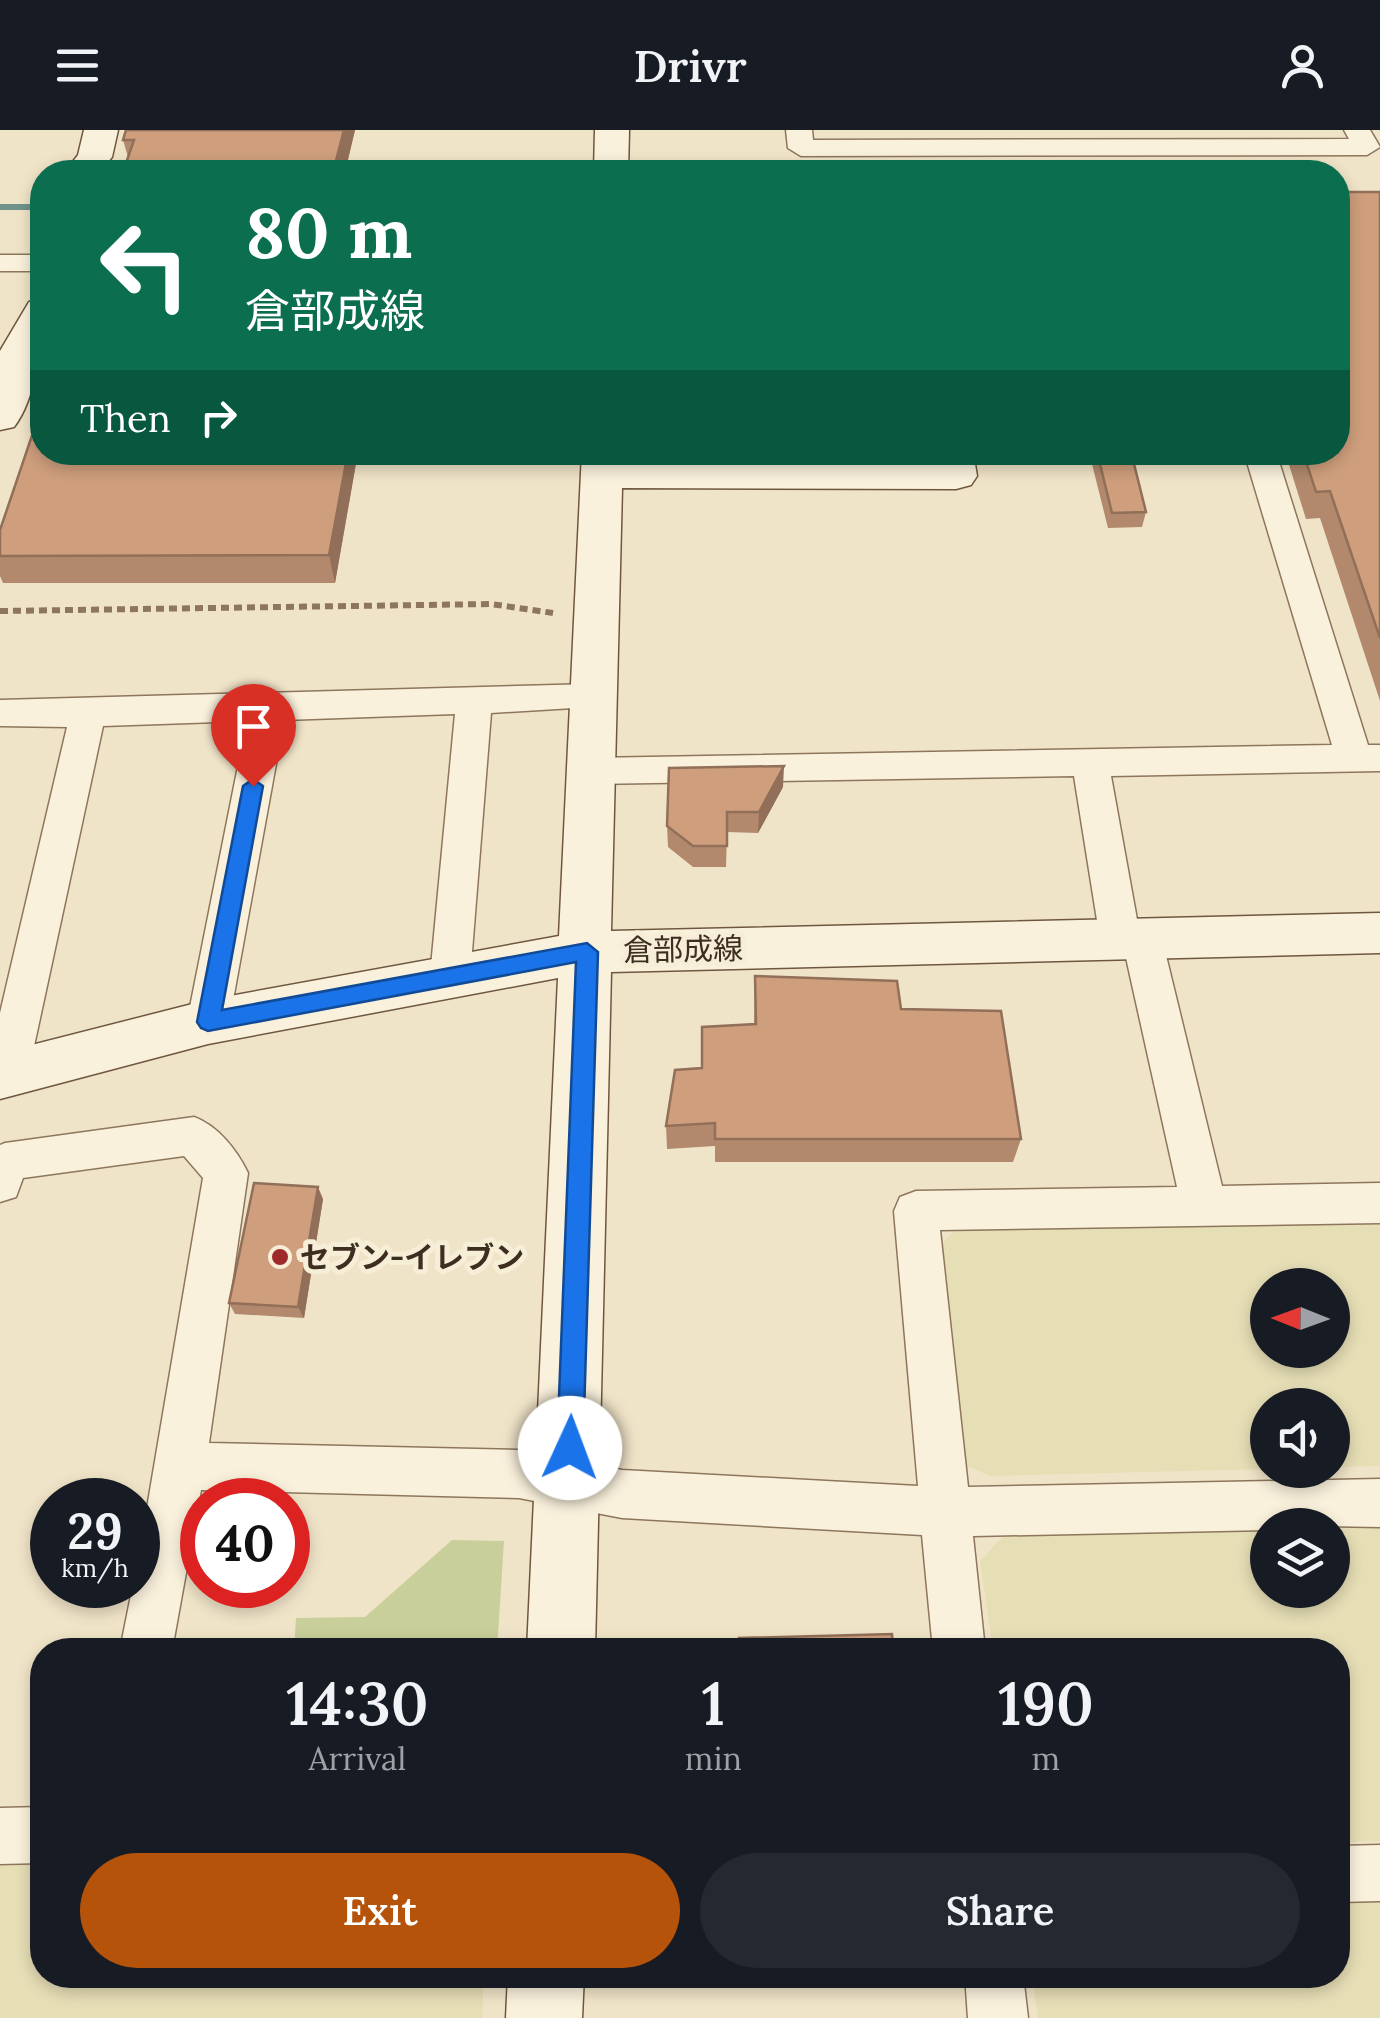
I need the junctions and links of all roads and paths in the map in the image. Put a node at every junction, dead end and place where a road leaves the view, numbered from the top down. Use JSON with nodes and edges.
{"nodes":[{"id":1,"x":100,"y":130,"type":"edge"},
{"id":2,"x":612,"y":130,"type":"edge"},
{"id":3,"x":799,"y":130,"type":"edge"},
{"id":4,"x":1357,"y":130,"type":"edge"},
{"id":5,"x":1147,"y":138,"type":"edge"},
{"id":6,"x":969,"y":139,"type":"edge"},
{"id":7,"x":92,"y":160,"type":"edge"},
{"id":8,"x":611,"y":160,"type":"edge"},
{"id":9,"x":30,"y":262,"type":"edge"},
{"id":10,"x":0,"y":263,"type":"edge"},
{"id":11,"x":30,"y":337,"type":"edge"},
{"id":12,"x":0,"y":418,"type":"edge"},
{"id":13,"x":602,"y":465,"type":"edge"},
{"id":14,"x":844,"y":465,"type":"edge"},
{"id":15,"x":954,"y":465,"type":"edge"},
{"id":16,"x":1265,"y":465,"type":"edge"},
{"id":17,"x":0,"y":611,"type":"edge"},
{"id":18,"x":596,"y":619,"type":"junction"},
{"id":19,"x":592,"y":697,"type":"junction"},
{"id":20,"x":474,"y":701,"type":"junction"},
{"id":21,"x":268,"y":708,"type":"junction"},
{"id":22,"x":0,"y":712,"type":"edge"},
{"id":23,"x":88,"y":714,"type":"junction"},
{"id":24,"x":1367,"y":758,"type":"edge"},
{"id":25,"x":1090,"y":762,"type":"junction"},
{"id":26,"x":591,"y":770,"type":"junction"},
{"id":27,"x":1380,"y":933,"type":"edge"},
{"id":28,"x":1131,"y":939,"type":"junction"},
{"id":29,"x":587,"y":952,"type":"junction"},
{"id":30,"x":450,"y":978,"type":"junction"},
{"id":31,"x":208,"y":1022,"type":"junction"},
{"id":32,"x":4,"y":1075,"type":"edge"},
{"id":33,"x":0,"y":1183,"type":"edge"},
{"id":34,"x":1380,"y":1203,"type":"edge"},
{"id":35,"x":1204,"y":1206,"type":"junction"},
{"id":36,"x":181,"y":1466,"type":"junction"},
{"id":37,"x":569,"y":1486,"type":"junction"},
{"id":38,"x":1380,"y":1503,"type":"edge"},
{"id":39,"x":944,"y":1512,"type":"junction"},
{"id":40,"x":148,"y":1638,"type":"edge"},
{"id":41,"x":562,"y":1638,"type":"edge"},
{"id":42,"x":958,"y":1638,"type":"edge"},
{"id":43,"x":30,"y":1835,"type":"edge"},
{"id":44,"x":0,"y":1836,"type":"edge"},
{"id":45,"x":1350,"y":1874,"type":"edge"},
{"id":46,"x":1380,"y":1874,"type":"edge"},
{"id":47,"x":545,"y":1988,"type":"edge"},
{"id":48,"x":995,"y":1988,"type":"edge"},
{"id":49,"x":544,"y":2018,"type":"edge"},
{"id":50,"x":998,"y":2018,"type":"edge"}],
"edges":[{"from":1,"to":7,"type":"street"},
{"from":2,"to":8,"type":"street"},
{"from":3,"to":6,"type":"street"},
{"from":4,"to":5,"type":"street"},
{"from":5,"to":6,"type":"street"},
{"from":9,"to":10,"type":"street"},
{"from":11,"to":12,"type":"street"},
{"from":13,"to":18,"type":"street"},
{"from":14,"to":15,"type":"street"},
{"from":16,"to":24,"type":"street"},
{"from":17,"to":18,"type":"path"},
{"from":18,"to":19,"type":"street"},
{"from":19,"to":20,"type":"street"},
{"from":19,"to":26,"type":"street"},
{"from":20,"to":21,"type":"street"},
{"from":20,"to":30,"type":"street"},
{"from":21,"to":23,"type":"street"},
{"from":21,"to":31,"type":"street"},
{"from":22,"to":23,"type":"street"},
{"from":23,"to":32,"type":"street"},
{"from":24,"to":25,"type":"street"},
{"from":25,"to":26,"type":"street"},
{"from":25,"to":28,"type":"street"},
{"from":26,"to":29,"type":"street"},
{"from":27,"to":28,"type":"street","name":"倉部成線"},
{"from":28,"to":29,"type":"street","name":"倉部成線"},
{"from":28,"to":35,"type":"street"},
{"from":29,"to":30,"type":"street","name":"倉部成線"},
{"from":29,"to":37,"type":"street"},
{"from":30,"to":31,"type":"street","name":"倉部成線"},
{"from":31,"to":32,"type":"street","name":"倉部成線"},
{"from":33,"to":36,"type":"street"},
{"from":34,"to":35,"type":"street"},
{"from":35,"to":39,"type":"street"},
{"from":36,"to":37,"type":"street"},
{"from":36,"to":40,"type":"street"},
{"from":37,"to":39,"type":"street"},
{"from":37,"to":41,"type":"street"},
{"from":38,"to":39,"type":"street"},
{"from":39,"to":42,"type":"street"},
{"from":43,"to":44,"type":"street"},
{"from":45,"to":46,"type":"street"},
{"from":47,"to":49,"type":"street"},
{"from":48,"to":50,"type":"street"}]}
